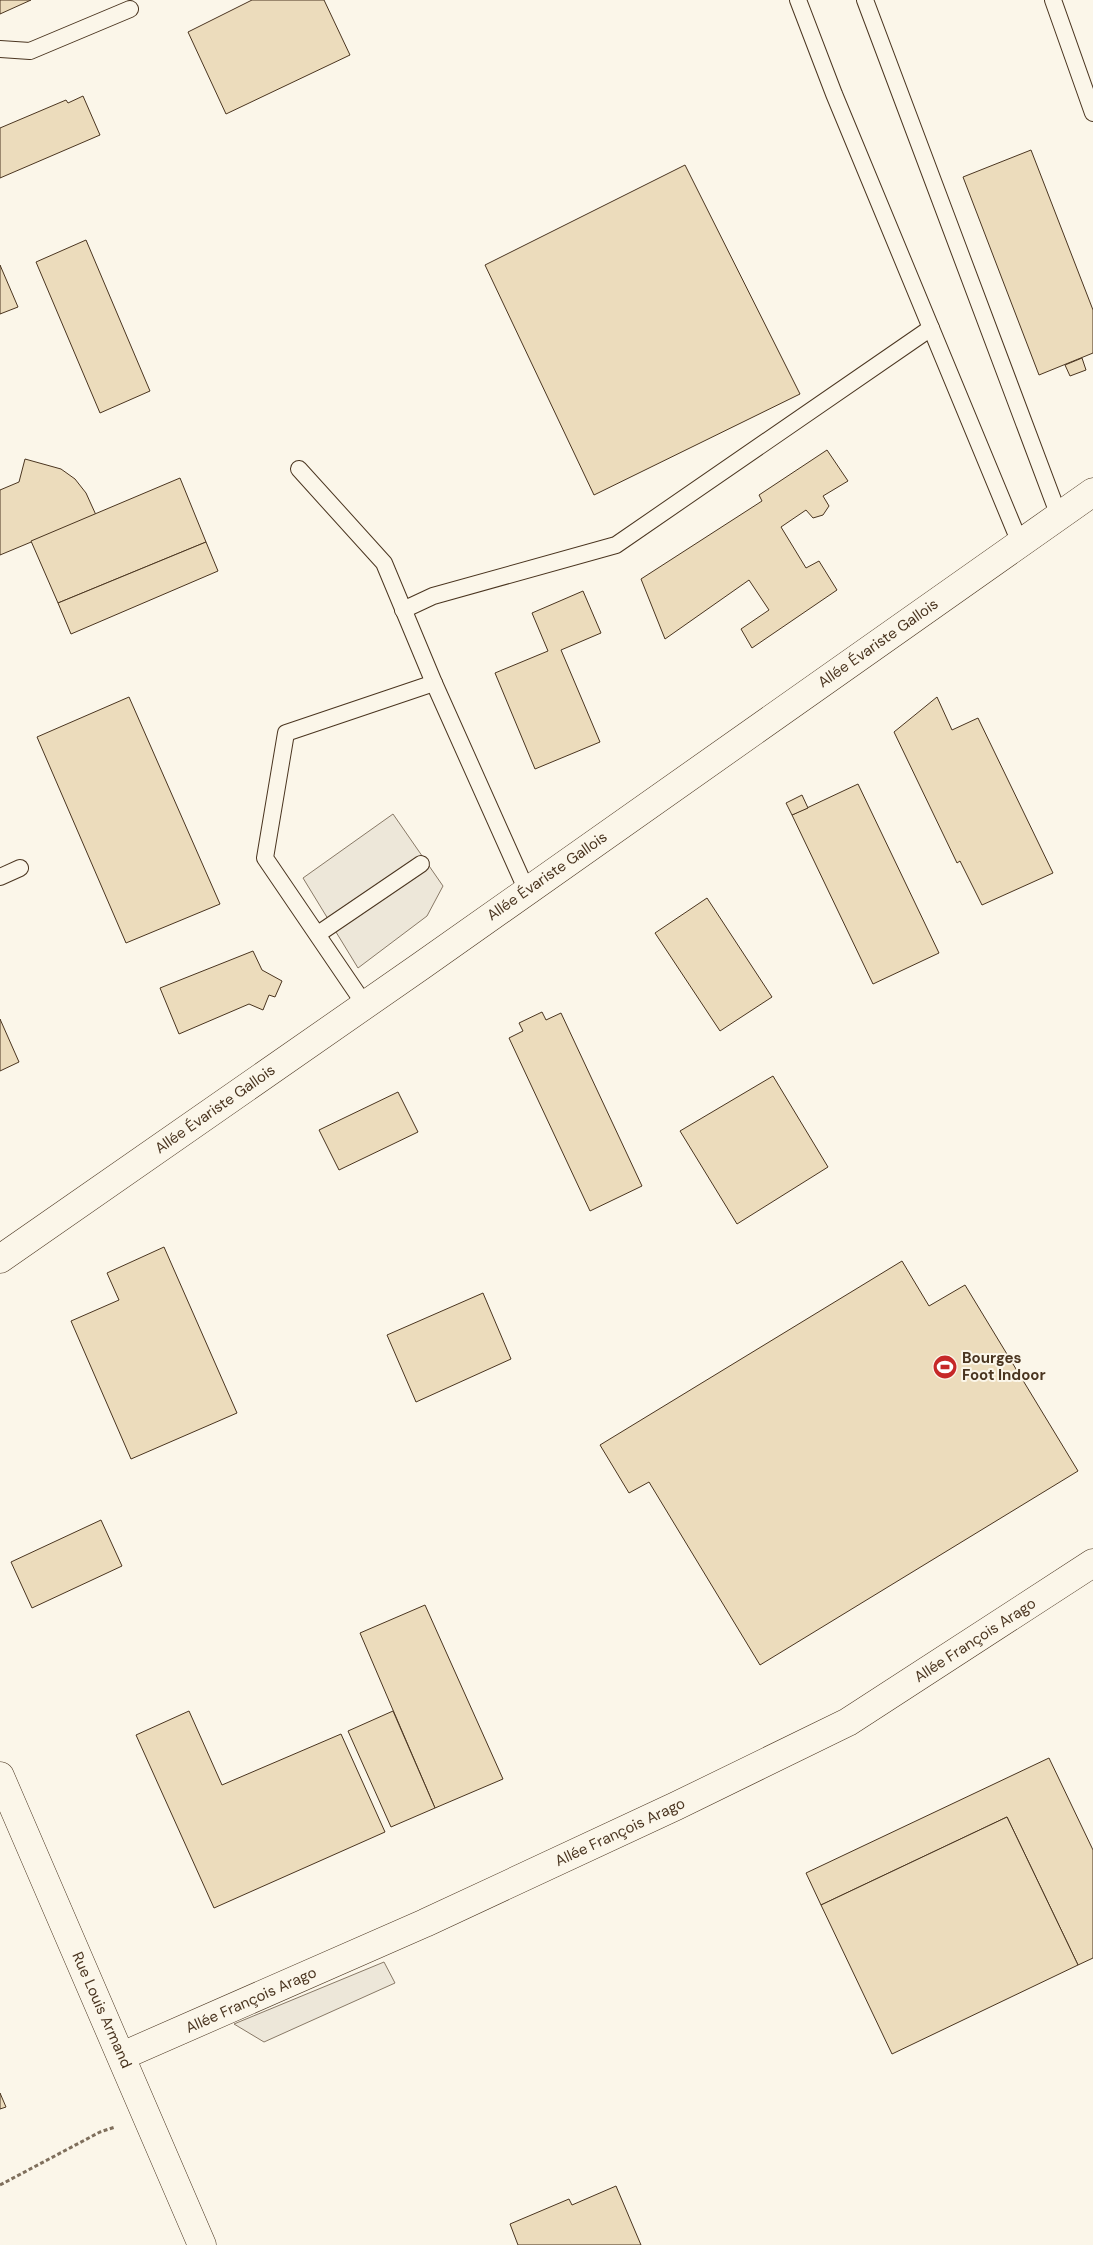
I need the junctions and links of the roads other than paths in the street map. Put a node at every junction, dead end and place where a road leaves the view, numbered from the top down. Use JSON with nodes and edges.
{"nodes":[{"id":1,"x":798,"y":0,"type":"edge"},
{"id":2,"x":865,"y":0,"type":"edge"},
{"id":3,"x":1053,"y":0,"type":"edge"},
{"id":4,"x":130,"y":9,"type":"dead end"},
{"id":5,"x":0,"y":49,"type":"edge"},
{"id":6,"x":1093,"y":113,"type":"edge"},
{"id":7,"x":931,"y":328,"type":"junction"},
{"id":8,"x":298,"y":469,"type":"dead end"},
{"id":9,"x":1093,"y":492,"type":"edge"},
{"id":10,"x":1059,"y":516,"type":"junction"},
{"id":11,"x":1020,"y":542,"type":"junction"},
{"id":12,"x":403,"y":610,"type":"junction"},
{"id":13,"x":434,"y":683,"type":"junction"},
{"id":14,"x":421,"y":864,"type":"dead end"},
{"id":15,"x":20,"y":868,"type":"dead end"},
{"id":16,"x":0,"y":877,"type":"edge"},
{"id":17,"x":527,"y":891,"type":"junction"},
{"id":18,"x":318,"y":934,"type":"junction"},
{"id":19,"x":365,"y":1005,"type":"junction"},
{"id":20,"x":0,"y":1259,"type":"edge"},
{"id":21,"x":1093,"y":1563,"type":"edge"},
{"id":22,"x":0,"y":1776,"type":"edge"},
{"id":23,"x":122,"y":2056,"type":"junction"},
{"id":24,"x":202,"y":2245,"type":"edge"}],
"edges":[{"from":1,"to":7,"type":"lane"},
{"from":2,"to":10,"type":"lane"},
{"from":3,"to":6,"type":"lane"},
{"from":4,"to":5,"type":"lane"},
{"from":7,"to":11,"type":"lane"},
{"from":7,"to":12,"type":"lane"},
{"from":8,"to":12,"type":"lane"},
{"from":9,"to":10,"type":"street","name":"Allée Évariste Gallois"},
{"from":10,"to":11,"type":"street","name":"Allée Évariste Gallois"},
{"from":11,"to":17,"type":"street","name":"Allée Évariste Gallois"},
{"from":12,"to":13,"type":"lane"},
{"from":13,"to":17,"type":"lane"},
{"from":13,"to":18,"type":"lane"},
{"from":14,"to":18,"type":"lane"},
{"from":15,"to":16,"type":"lane"},
{"from":17,"to":19,"type":"street","name":"Allée Évariste Gallois"},
{"from":18,"to":19,"type":"lane"},
{"from":19,"to":20,"type":"street","name":"Allée Évariste Gallois"},
{"from":21,"to":23,"type":"street","name":"Allée François Arago"},
{"from":22,"to":23,"type":"street","name":"Rue Louis Armand"},
{"from":23,"to":24,"type":"street","name":"Rue Louis Armand"}]}
